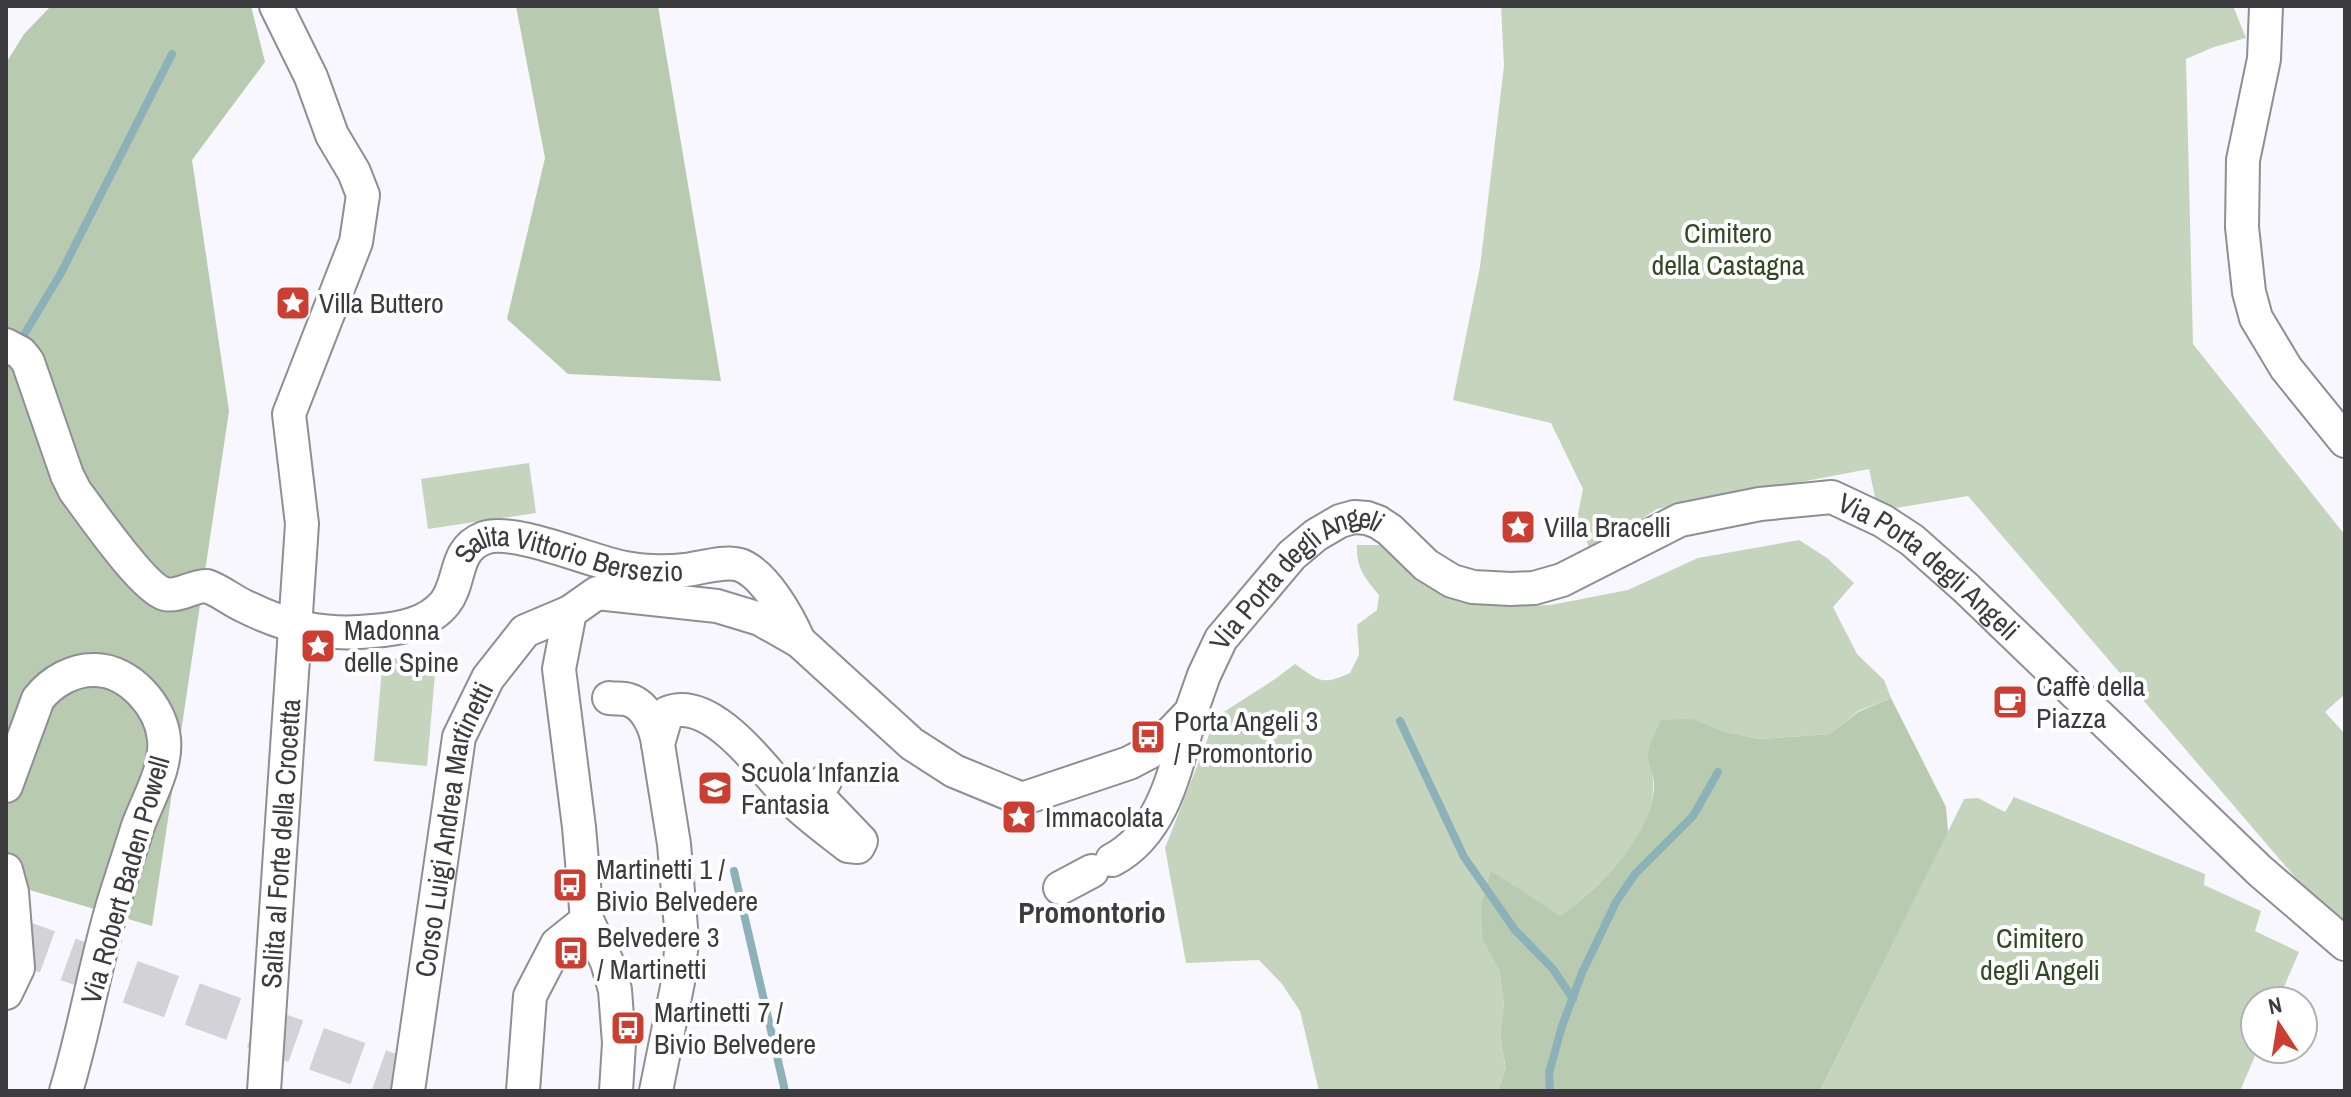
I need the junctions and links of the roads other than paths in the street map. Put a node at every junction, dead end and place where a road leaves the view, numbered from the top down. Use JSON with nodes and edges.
{"nodes":[{"id":1,"x":276,"y":6,"type":"edge"},
{"id":2,"x":2286,"y":6,"type":"edge"},
{"id":3,"x":2263,"y":27,"type":"edge"},
{"id":4,"x":6,"y":345,"type":"edge"},
{"id":5,"x":2345,"y":441,"type":"edge"},
{"id":6,"x":570,"y":612,"type":"junction"},
{"id":7,"x":293,"y":627,"type":"junction"},
{"id":8,"x":799,"y":641,"type":"junction"},
{"id":9,"x":609,"y":698,"type":"dead end"},
{"id":10,"x":1191,"y":712,"type":"junction"},
{"id":11,"x":658,"y":744,"type":"junction"},
{"id":12,"x":825,"y":781,"type":"dead end"},
{"id":13,"x":6,"y":786,"type":"edge"},
{"id":14,"x":1022,"y":799,"type":"joint"},
{"id":15,"x":6,"y":870,"type":"edge"},
{"id":16,"x":1060,"y":888,"type":"dead end"},
{"id":17,"x":587,"y":920,"type":"junction"},
{"id":18,"x":2345,"y":944,"type":"edge"},
{"id":19,"x":6,"y":993,"type":"edge"},
{"id":20,"x":66,"y":1091,"type":"edge"},
{"id":21,"x":264,"y":1091,"type":"edge"},
{"id":22,"x":408,"y":1091,"type":"edge"},
{"id":23,"x":523,"y":1091,"type":"edge"},
{"id":24,"x":616,"y":1091,"type":"edge"},
{"id":25,"x":656,"y":1091,"type":"edge"}],
"edges":[{"from":1,"to":7,"type":"street","name":"Salita al Forte della Crocetta"},
{"from":2,"to":3,"type":"street"},
{"from":3,"to":5,"type":"street"},
{"from":4,"to":7,"type":"street","name":"Salita Vittorio Bersezio"},
{"from":6,"to":8,"type":"street","name":"Corso Luigi Andrea Martinetti"},
{"from":6,"to":17,"type":"street"},
{"from":6,"to":22,"type":"street","name":"Corso Luigi Andrea Martinetti"},
{"from":7,"to":8,"type":"street","name":"Salita Vittorio Bersezio"},
{"from":7,"to":21,"type":"street","name":"Salita al Forte della Crocetta"},
{"from":8,"to":14,"type":"street","name":"Corso Luigi Andrea Martinetti"},
{"from":9,"to":11,"type":"street"},
{"from":10,"to":14,"type":"street","name":"Via Porta degli Angeli"},
{"from":10,"to":16,"type":"street","name":"Via Porta degli Angeli"},
{"from":10,"to":18,"type":"street","name":"Via Porta degli Angeli"},
{"from":11,"to":12,"type":"street"},
{"from":11,"to":25,"type":"street"},
{"from":13,"to":20,"type":"street","name":"Via Robert Baden Powell"},
{"from":15,"to":19,"type":"street"},
{"from":17,"to":23,"type":"street"},
{"from":17,"to":24,"type":"street"}]}
